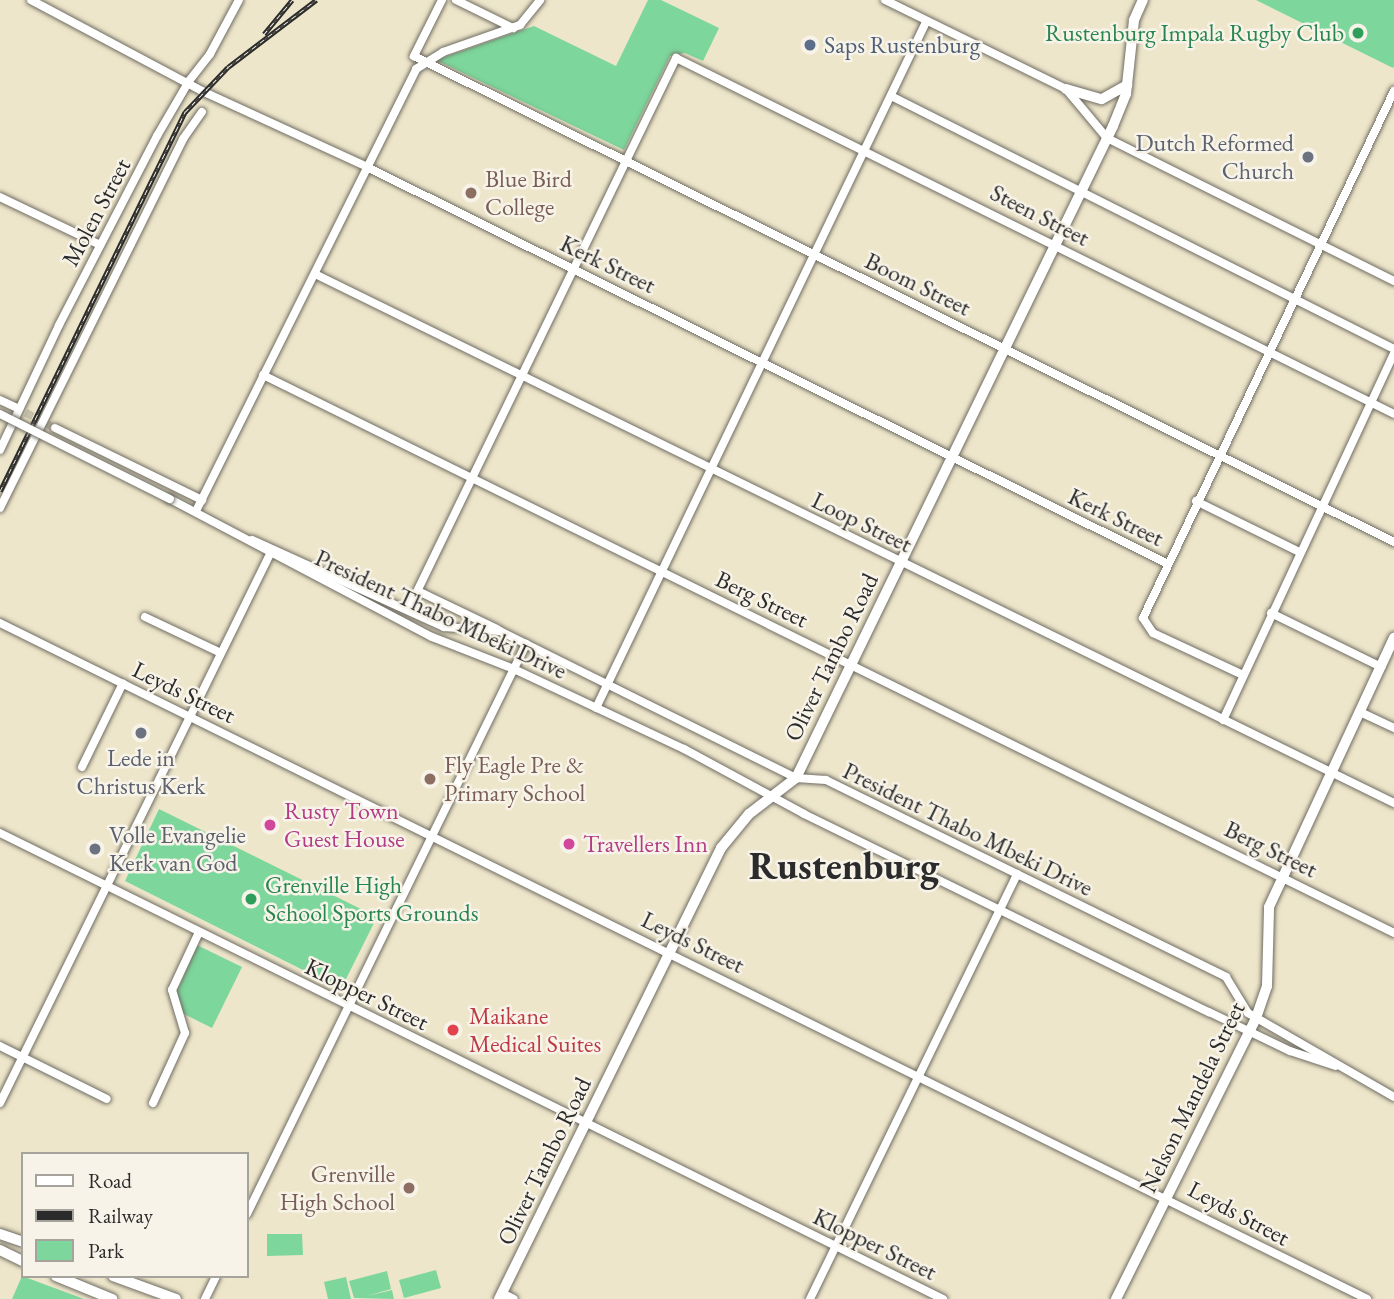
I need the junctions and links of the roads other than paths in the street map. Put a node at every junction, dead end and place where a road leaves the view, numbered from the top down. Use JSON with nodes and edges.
{"nodes":[{"id":1,"x":30,"y":0,"type":"edge"},
{"id":2,"x":239,"y":0,"type":"edge"},
{"id":3,"x":442,"y":0,"type":"edge"},
{"id":4,"x":456,"y":0,"type":"edge"},
{"id":5,"x":540,"y":0,"type":"edge"},
{"id":6,"x":884,"y":0,"type":"edge"},
{"id":7,"x":1143,"y":0,"type":"edge"},
{"id":8,"x":926,"y":22,"type":"junction"},
{"id":9,"x":513,"y":28,"type":"junction"},
{"id":10,"x":425,"y":61,"type":"junction"},
{"id":11,"x":188,"y":81,"type":"junction"},
{"id":12,"x":1127,"y":85,"type":"junction"},
{"id":13,"x":1066,"y":89,"type":"junction"},
{"id":14,"x":1394,"y":91,"type":"edge"},
{"id":15,"x":891,"y":96,"type":"junction"},
{"id":16,"x":202,"y":112,"type":"dead end"},
{"id":17,"x":1107,"y":138,"type":"junction"},
{"id":18,"x":866,"y":150,"type":"junction"},
{"id":19,"x":624,"y":159,"type":"junction"},
{"id":20,"x":367,"y":167,"type":"junction"},
{"id":21,"x":1079,"y":192,"type":"junction"},
{"id":22,"x":0,"y":197,"type":"edge"},
{"id":23,"x":1054,"y":244,"type":"junction"},
{"id":24,"x":100,"y":245,"type":"junction"},
{"id":25,"x":1320,"y":245,"type":"junction"},
{"id":26,"x":816,"y":255,"type":"junction"},
{"id":27,"x":572,"y":268,"type":"junction"},
{"id":28,"x":315,"y":274,"type":"junction"},
{"id":29,"x":1394,"y":281,"type":"edge"},
{"id":30,"x":1294,"y":300,"type":"junction"},
{"id":31,"x":1004,"y":347,"type":"junction"},
{"id":32,"x":1268,"y":351,"type":"junction"},
{"id":33,"x":1394,"y":351,"type":"edge"},
{"id":34,"x":762,"y":362,"type":"junction"},
{"id":35,"x":263,"y":375,"type":"junction"},
{"id":36,"x":521,"y":375,"type":"junction"},
{"id":37,"x":0,"y":400,"type":"edge"},
{"id":38,"x":1371,"y":402,"type":"junction"},
{"id":39,"x":15,"y":407,"type":"tunnel mouth"},
{"id":40,"x":0,"y":414,"type":"edge"},
{"id":41,"x":1394,"y":414,"type":"edge"},
{"id":42,"x":0,"y":428,"type":"edge"},
{"id":43,"x":55,"y":428,"type":"tunnel mouth"},
{"id":44,"x":9,"y":432,"type":"junction"},
{"id":45,"x":0,"y":450,"type":"edge"},
{"id":46,"x":1218,"y":455,"type":"junction"},
{"id":47,"x":952,"y":457,"type":"junction"},
{"id":48,"x":711,"y":469,"type":"junction"},
{"id":49,"x":473,"y":477,"type":"junction"},
{"id":50,"x":202,"y":500,"type":"junction"},
{"id":51,"x":1196,"y":500,"type":"junction"},
{"id":52,"x":1322,"y":506,"type":"junction"},
{"id":53,"x":0,"y":508,"type":"edge"},
{"id":54,"x":196,"y":511,"type":"junction"},
{"id":55,"x":251,"y":540,"type":"junction"},
{"id":56,"x":1394,"y":542,"type":"edge"},
{"id":57,"x":278,"y":549,"type":"junction"},
{"id":58,"x":1299,"y":552,"type":"junction"},
{"id":59,"x":268,"y":553,"type":"junction"},
{"id":60,"x":900,"y":562,"type":"junction"},
{"id":61,"x":1168,"y":564,"type":"junction"},
{"id":62,"x":662,"y":572,"type":"junction"},
{"id":63,"x":418,"y":591,"type":"junction"},
{"id":64,"x":408,"y":610,"type":"junction"},
{"id":65,"x":1271,"y":613,"type":"junction"},
{"id":66,"x":145,"y":617,"type":"dead end"},
{"id":67,"x":0,"y":623,"type":"edge"},
{"id":68,"x":500,"y":631,"type":"junction"},
{"id":69,"x":1394,"y":638,"type":"edge"},
{"id":70,"x":526,"y":644,"type":"junction"},
{"id":71,"x":219,"y":652,"type":"junction"},
{"id":72,"x":851,"y":663,"type":"junction"},
{"id":73,"x":1381,"y":667,"type":"junction"},
{"id":74,"x":514,"y":669,"type":"junction"},
{"id":75,"x":1244,"y":675,"type":"junction"},
{"id":76,"x":122,"y":683,"type":"junction"},
{"id":77,"x":608,"y":685,"type":"junction"},
{"id":78,"x":596,"y":708,"type":"junction"},
{"id":79,"x":1360,"y":712,"type":"junction"},
{"id":80,"x":189,"y":715,"type":"junction"},
{"id":81,"x":1223,"y":720,"type":"junction"},
{"id":82,"x":1394,"y":728,"type":"edge"},
{"id":83,"x":82,"y":766,"type":"dead end"},
{"id":84,"x":1332,"y":773,"type":"junction"},
{"id":85,"x":796,"y":778,"type":"junction"},
{"id":86,"x":771,"y":792,"type":"junction"},
{"id":87,"x":1394,"y":803,"type":"edge"},
{"id":88,"x":0,"y":833,"type":"edge"},
{"id":89,"x":432,"y":837,"type":"junction"},
{"id":90,"x":1017,"y":874,"type":"junction"},
{"id":91,"x":1283,"y":876,"type":"junction"},
{"id":92,"x":107,"y":885,"type":"junction"},
{"id":93,"x":999,"y":909,"type":"junction"},
{"id":94,"x":199,"y":932,"type":"junction"},
{"id":95,"x":1394,"y":933,"type":"edge"},
{"id":96,"x":670,"y":952,"type":"junction"},
{"id":97,"x":348,"y":1007,"type":"junction"},
{"id":98,"x":1256,"y":1018,"type":"junction"},
{"id":99,"x":1249,"y":1031,"type":"junction"},
{"id":100,"x":0,"y":1046,"type":"edge"},
{"id":101,"x":22,"y":1057,"type":"junction"},
{"id":102,"x":1336,"y":1066,"type":"junction"},
{"id":103,"x":919,"y":1076,"type":"junction"},
{"id":104,"x":1394,"y":1097,"type":"edge"},
{"id":105,"x":107,"y":1099,"type":"dead end"},
{"id":106,"x":153,"y":1102,"type":"dead end"},
{"id":107,"x":0,"y":1103,"type":"edge"},
{"id":108,"x":586,"y":1124,"type":"junction"},
{"id":109,"x":1166,"y":1196,"type":"junction"},
{"id":110,"x":248,"y":1212,"type":"edge"},
{"id":111,"x":0,"y":1234,"type":"edge"},
{"id":112,"x":21,"y":1241,"type":"edge"},
{"id":113,"x":836,"y":1247,"type":"junction"},
{"id":114,"x":0,"y":1250,"type":"edge"},
{"id":115,"x":21,"y":1260,"type":"edge"},
{"id":116,"x":61,"y":1278,"type":"edge"},
{"id":117,"x":118,"y":1278,"type":"edge"},
{"id":118,"x":215,"y":1278,"type":"edge"},
{"id":119,"x":500,"y":1296,"type":"edge"},
{"id":120,"x":112,"y":1299,"type":"edge"},
{"id":121,"x":176,"y":1299,"type":"edge"},
{"id":122,"x":205,"y":1299,"type":"edge"},
{"id":123,"x":514,"y":1299,"type":"edge"},
{"id":124,"x":810,"y":1299,"type":"edge"},
{"id":125,"x":943,"y":1299,"type":"edge"},
{"id":126,"x":1116,"y":1299,"type":"edge"},
{"id":127,"x":1367,"y":1299,"type":"edge"}],
"edges":[{"from":1,"to":11,"type":"street","name":"Kerk Street"},
{"from":2,"to":11,"type":"street","name":"Molen Street"},
{"from":3,"to":10,"type":"street"},
{"from":4,"to":9,"type":"street"},
{"from":5,"to":9,"type":"street"},
{"from":6,"to":8,"type":"street"},
{"from":7,"to":12,"type":"main road","name":"Oliver Tambo Road"},
{"from":8,"to":13,"type":"street"},
{"from":8,"to":15,"type":"street"},
{"from":9,"to":10,"type":"street"},
{"from":10,"to":19,"type":"street","name":"Boom Street"},
{"from":10,"to":20,"type":"street"},
{"from":11,"to":20,"type":"street","name":"Kerk Street"},
{"from":11,"to":24,"type":"street","name":"Molen Street"},
{"from":12,"to":13,"type":"main road"},
{"from":12,"to":17,"type":"main road","name":"Oliver Tambo Road"},
{"from":13,"to":17,"type":"street"},
{"from":14,"to":25,"type":"street"},
{"from":15,"to":18,"type":"street"},
{"from":15,"to":21,"type":"street"},
{"from":16,"to":53,"type":"street","name":"Molen Street"},
{"from":17,"to":21,"type":"main road","name":"Oliver Tambo Road"},
{"from":17,"to":25,"type":"street"},
{"from":18,"to":19,"type":"street","name":"Steen Street"},
{"from":18,"to":23,"type":"street","name":"Steen Street"},
{"from":18,"to":26,"type":"street"},
{"from":19,"to":26,"type":"street","name":"Boom Street"},
{"from":19,"to":27,"type":"street"},
{"from":20,"to":27,"type":"street","name":"Kerk Street"},
{"from":20,"to":28,"type":"street"},
{"from":21,"to":23,"type":"main road","name":"Oliver Tambo Road"},
{"from":21,"to":30,"type":"street"},
{"from":22,"to":24,"type":"street"},
{"from":23,"to":31,"type":"main road","name":"Oliver Tambo Road"},
{"from":23,"to":32,"type":"street","name":"Steen Street"},
{"from":24,"to":44,"type":"street","name":"Molen Street"},
{"from":25,"to":29,"type":"street"},
{"from":25,"to":30,"type":"street"},
{"from":26,"to":31,"type":"street","name":"Boom Street"},
{"from":26,"to":34,"type":"street"},
{"from":27,"to":34,"type":"street","name":"Kerk Street"},
{"from":27,"to":36,"type":"street"},
{"from":28,"to":35,"type":"street"},
{"from":28,"to":36,"type":"street","name":"Loop Street"},
{"from":30,"to":32,"type":"street"},
{"from":30,"to":33,"type":"street"},
{"from":31,"to":46,"type":"street","name":"Boom Street"},
{"from":31,"to":47,"type":"main road","name":"Oliver Tambo Road"},
{"from":32,"to":38,"type":"street","name":"Steen Street"},
{"from":32,"to":46,"type":"street"},
{"from":33,"to":38,"type":"street"},
{"from":34,"to":47,"type":"street","name":"Kerk Street"},
{"from":34,"to":48,"type":"street"},
{"from":35,"to":49,"type":"street","name":"Berg Street"},
{"from":35,"to":50,"type":"street"},
{"from":36,"to":48,"type":"street","name":"Loop Street"},
{"from":36,"to":49,"type":"street"},
{"from":37,"to":39,"type":"street"},
{"from":38,"to":41,"type":"street","name":"Steen Street"},
{"from":38,"to":52,"type":"street"},
{"from":40,"to":54,"type":"street","name":"President Thabo Mbeki Drive","bridge":true},
{"from":42,"to":44,"type":"street"},
{"from":43,"to":50,"type":"street"},
{"from":44,"to":45,"type":"street","name":"Molen Street"},
{"from":46,"to":51,"type":"street"},
{"from":46,"to":52,"type":"street","name":"Boom Street"},
{"from":47,"to":60,"type":"main road","name":"Oliver Tambo Road"},
{"from":47,"to":61,"type":"street","name":"Kerk Street"},
{"from":48,"to":60,"type":"street","name":"Loop Street"},
{"from":48,"to":62,"type":"street"},
{"from":49,"to":62,"type":"street","name":"Berg Street"},
{"from":49,"to":63,"type":"street"},
{"from":50,"to":54,"type":"street"},
{"from":51,"to":58,"type":"street"},
{"from":51,"to":61,"type":"street"},
{"from":52,"to":56,"type":"street","name":"Boom Street"},
{"from":52,"to":58,"type":"street"},
{"from":54,"to":55,"type":"street","name":"President Thabo Mbeki Drive"},
{"from":55,"to":57,"type":"street","name":"President Thabo Mbeki Drive"},
{"from":55,"to":59,"type":"street","name":"President Thabo Mbeki Drive"},
{"from":57,"to":59,"type":"street"},
{"from":57,"to":64,"type":"street","name":"President Thabo Mbeki Drive"},
{"from":58,"to":65,"type":"street"},
{"from":59,"to":71,"type":"street"},
{"from":59,"to":74,"type":"street","name":"President Thabo Mbeki Drive"},
{"from":60,"to":72,"type":"main road","name":"Oliver Tambo Road"},
{"from":60,"to":81,"type":"street","name":"Loop Street"},
{"from":61,"to":75,"type":"street"},
{"from":62,"to":72,"type":"street","name":"Berg Street"},
{"from":62,"to":77,"type":"street"},
{"from":63,"to":64,"type":"street"},
{"from":63,"to":68,"type":"street"},
{"from":64,"to":68,"type":"street","name":"President Thabo Mbeki Drive"},
{"from":65,"to":73,"type":"street"},
{"from":65,"to":75,"type":"street"},
{"from":66,"to":71,"type":"street"},
{"from":67,"to":76,"type":"street","name":"Leyds Street"},
{"from":68,"to":70,"type":"street","name":"President Thabo Mbeki Drive"},
{"from":69,"to":73,"type":"main road","name":"Nelson Mandela Street"},
{"from":70,"to":74,"type":"street"},
{"from":70,"to":77,"type":"street","name":"President Thabo Mbeki Drive"},
{"from":71,"to":80,"type":"street"},
{"from":72,"to":85,"type":"main road","name":"Oliver Tambo Road"},
{"from":72,"to":91,"type":"street","name":"Berg Street"},
{"from":73,"to":79,"type":"main road","name":"Nelson Mandela Street"},
{"from":74,"to":78,"type":"street","name":"President Thabo Mbeki Drive"},
{"from":74,"to":89,"type":"street"},
{"from":75,"to":81,"type":"street"},
{"from":76,"to":80,"type":"street","name":"Leyds Street"},
{"from":76,"to":83,"type":"street"},
{"from":77,"to":78,"type":"street"},
{"from":77,"to":85,"type":"street","name":"President Thabo Mbeki Drive"},
{"from":78,"to":86,"type":"street","name":"President Thabo Mbeki Drive"},
{"from":79,"to":82,"type":"street"},
{"from":79,"to":84,"type":"main road","name":"Nelson Mandela Street"},
{"from":80,"to":89,"type":"street","name":"Leyds Street"},
{"from":80,"to":92,"type":"street"},
{"from":81,"to":84,"type":"street","name":"Loop Street"},
{"from":84,"to":87,"type":"street","name":"Loop Street"},
{"from":84,"to":91,"type":"main road","name":"Nelson Mandela Street"},
{"from":85,"to":86,"type":"main road","name":"Oliver Tambo Road"},
{"from":85,"to":90,"type":"street","name":"President Thabo Mbeki Drive"},
{"from":86,"to":93,"type":"street","name":"President Thabo Mbeki Drive"},
{"from":86,"to":96,"type":"main road","name":"Oliver Tambo Road"},
{"from":88,"to":92,"type":"street","name":"Klopper Street"},
{"from":89,"to":96,"type":"street","name":"Leyds Street"},
{"from":89,"to":97,"type":"street"},
{"from":90,"to":93,"type":"street"},
{"from":90,"to":98,"type":"street","name":"President Thabo Mbeki Drive"},
{"from":91,"to":95,"type":"street","name":"Berg Street"},
{"from":91,"to":98,"type":"main road","name":"Nelson Mandela Street"},
{"from":92,"to":94,"type":"street","name":"Klopper Street"},
{"from":92,"to":101,"type":"street"},
{"from":93,"to":99,"type":"street","name":"President Thabo Mbeki Drive"},
{"from":93,"to":103,"type":"street"},
{"from":94,"to":97,"type":"street","name":"Klopper Street"},
{"from":94,"to":106,"type":"street"},
{"from":96,"to":103,"type":"street","name":"Leyds Street"},
{"from":96,"to":108,"type":"main road","name":"Oliver Tambo Road"},
{"from":97,"to":108,"type":"street","name":"Klopper Street"},
{"from":97,"to":110,"type":"street"},
{"from":98,"to":99,"type":"main road","name":"Nelson Mandela Street"},
{"from":98,"to":102,"type":"street","name":"President Thabo Mbeki Drive"},
{"from":99,"to":102,"type":"street","name":"President Thabo Mbeki Drive"},
{"from":99,"to":109,"type":"main road","name":"Nelson Mandela Street"},
{"from":100,"to":101,"type":"street"},
{"from":101,"to":105,"type":"street"},
{"from":101,"to":107,"type":"street"},
{"from":102,"to":104,"type":"street","name":"President Thabo Mbeki Drive"},
{"from":103,"to":109,"type":"street","name":"Leyds Street"},
{"from":103,"to":113,"type":"street"},
{"from":108,"to":113,"type":"street","name":"Klopper Street"},
{"from":108,"to":119,"type":"main road","name":"Oliver Tambo Road"},
{"from":109,"to":126,"type":"main road","name":"Nelson Mandela Street"},
{"from":109,"to":127,"type":"street","name":"Leyds Street"},
{"from":111,"to":112,"type":"main road"},
{"from":113,"to":124,"type":"street"},
{"from":113,"to":125,"type":"street","name":"Klopper Street"},
{"from":114,"to":115,"type":"main road"},
{"from":116,"to":120,"type":"main road"},
{"from":117,"to":121,"type":"main road"},
{"from":118,"to":122,"type":"street"},
{"from":119,"to":123,"type":"street"}]}
